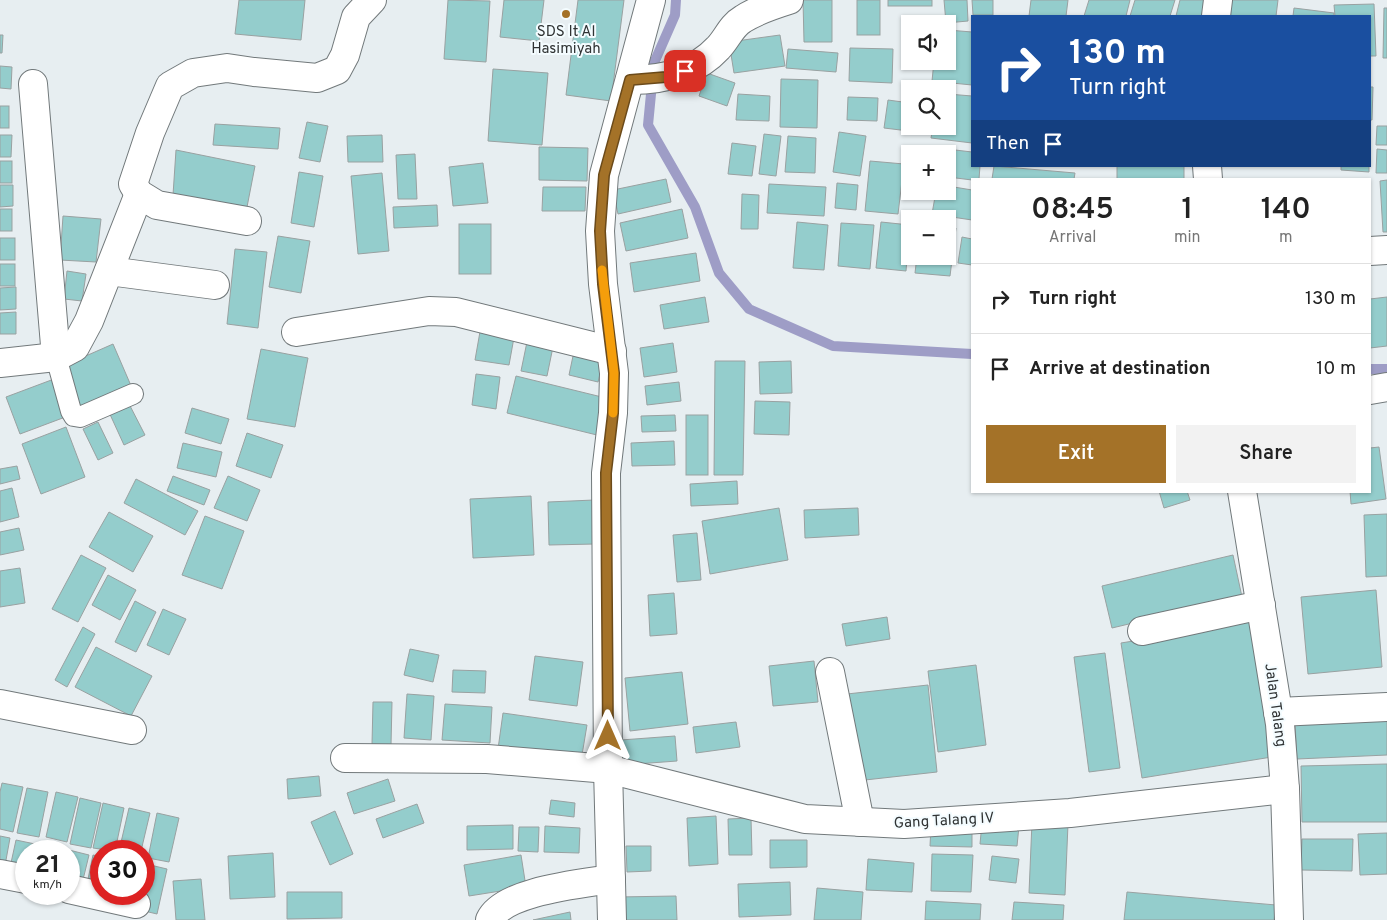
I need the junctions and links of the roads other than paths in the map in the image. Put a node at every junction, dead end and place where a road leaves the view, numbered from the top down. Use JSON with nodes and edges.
{"nodes":[{"id":1,"x":372,"y":0,"type":"edge"},
{"id":2,"x":652,"y":0,"type":"edge"},
{"id":3,"x":789,"y":0,"type":"edge"},
{"id":4,"x":1218,"y":0,"type":"edge"},
{"id":5,"x":1216,"y":15,"type":"edge"},
{"id":6,"x":646,"y":79,"type":"junction"},
{"id":7,"x":33,"y":84,"type":"dead end"},
{"id":8,"x":139,"y":194,"type":"junction"},
{"id":9,"x":247,"y":221,"type":"dead end"},
{"id":10,"x":1387,"y":250,"type":"edge"},
{"id":11,"x":1371,"y":251,"type":"edge"},
{"id":12,"x":108,"y":271,"type":"junction"},
{"id":13,"x":215,"y":285,"type":"dead end"},
{"id":14,"x":296,"y":332,"type":"dead end"},
{"id":15,"x":612,"y":351,"type":"junction"},
{"id":16,"x":56,"y":357,"type":"junction"},
{"id":17,"x":0,"y":363,"type":"edge"},
{"id":18,"x":1387,"y":387,"type":"edge"},
{"id":19,"x":1371,"y":390,"type":"edge"},
{"id":20,"x":134,"y":394,"type":"dead end"},
{"id":21,"x":1242,"y":493,"type":"edge"},
{"id":22,"x":1261,"y":605,"type":"junction"},
{"id":23,"x":1142,"y":631,"type":"dead end"},
{"id":24,"x":830,"y":672,"type":"dead end"},
{"id":25,"x":0,"y":704,"type":"edge"},
{"id":26,"x":1387,"y":708,"type":"edge"},
{"id":27,"x":1278,"y":712,"type":"junction"},
{"id":28,"x":123,"y":729,"type":"dead end"},
{"id":29,"x":345,"y":758,"type":"dead end"},
{"id":30,"x":608,"y":769,"type":"junction"},
{"id":31,"x":1285,"y":789,"type":"junction"},
{"id":32,"x":860,"y":822,"type":"junction"},
{"id":33,"x":0,"y":874,"type":"edge"},
{"id":34,"x":15,"y":877,"type":"edge"},
{"id":35,"x":611,"y":879,"type":"junction"},
{"id":36,"x":490,"y":920,"type":"edge"},
{"id":37,"x":612,"y":920,"type":"edge"},
{"id":38,"x":1289,"y":920,"type":"edge"}],
"edges":[{"from":1,"to":8,"type":"street"},
{"from":2,"to":6,"type":"street"},
{"from":3,"to":6,"type":"street"},
{"from":4,"to":5,"type":"street"},
{"from":6,"to":15,"type":"street"},
{"from":7,"to":16,"type":"street"},
{"from":8,"to":9,"type":"street"},
{"from":8,"to":12,"type":"street"},
{"from":10,"to":11,"type":"street"},
{"from":12,"to":13,"type":"street"},
{"from":12,"to":16,"type":"street"},
{"from":14,"to":15,"type":"street"},
{"from":15,"to":30,"type":"street"},
{"from":16,"to":17,"type":"street"},
{"from":16,"to":20,"type":"lane"},
{"from":18,"to":19,"type":"street"},
{"from":21,"to":22,"type":"street","name":"Jalan Talang"},
{"from":22,"to":23,"type":"street"},
{"from":22,"to":27,"type":"street","name":"Jalan Talang"},
{"from":24,"to":32,"type":"street"},
{"from":25,"to":28,"type":"street"},
{"from":26,"to":27,"type":"street"},
{"from":27,"to":31,"type":"street","name":"Jalan Talang"},
{"from":29,"to":30,"type":"street","name":"Gang Talang IV"},
{"from":30,"to":32,"type":"street","name":"Gang Talang IV"},
{"from":30,"to":35,"type":"street"},
{"from":31,"to":32,"type":"street","name":"Gang Talang IV"},
{"from":31,"to":38,"type":"street","name":"Jalan Talang"},
{"from":33,"to":34,"type":"street"},
{"from":35,"to":36,"type":"street"},
{"from":35,"to":37,"type":"street"}]}
